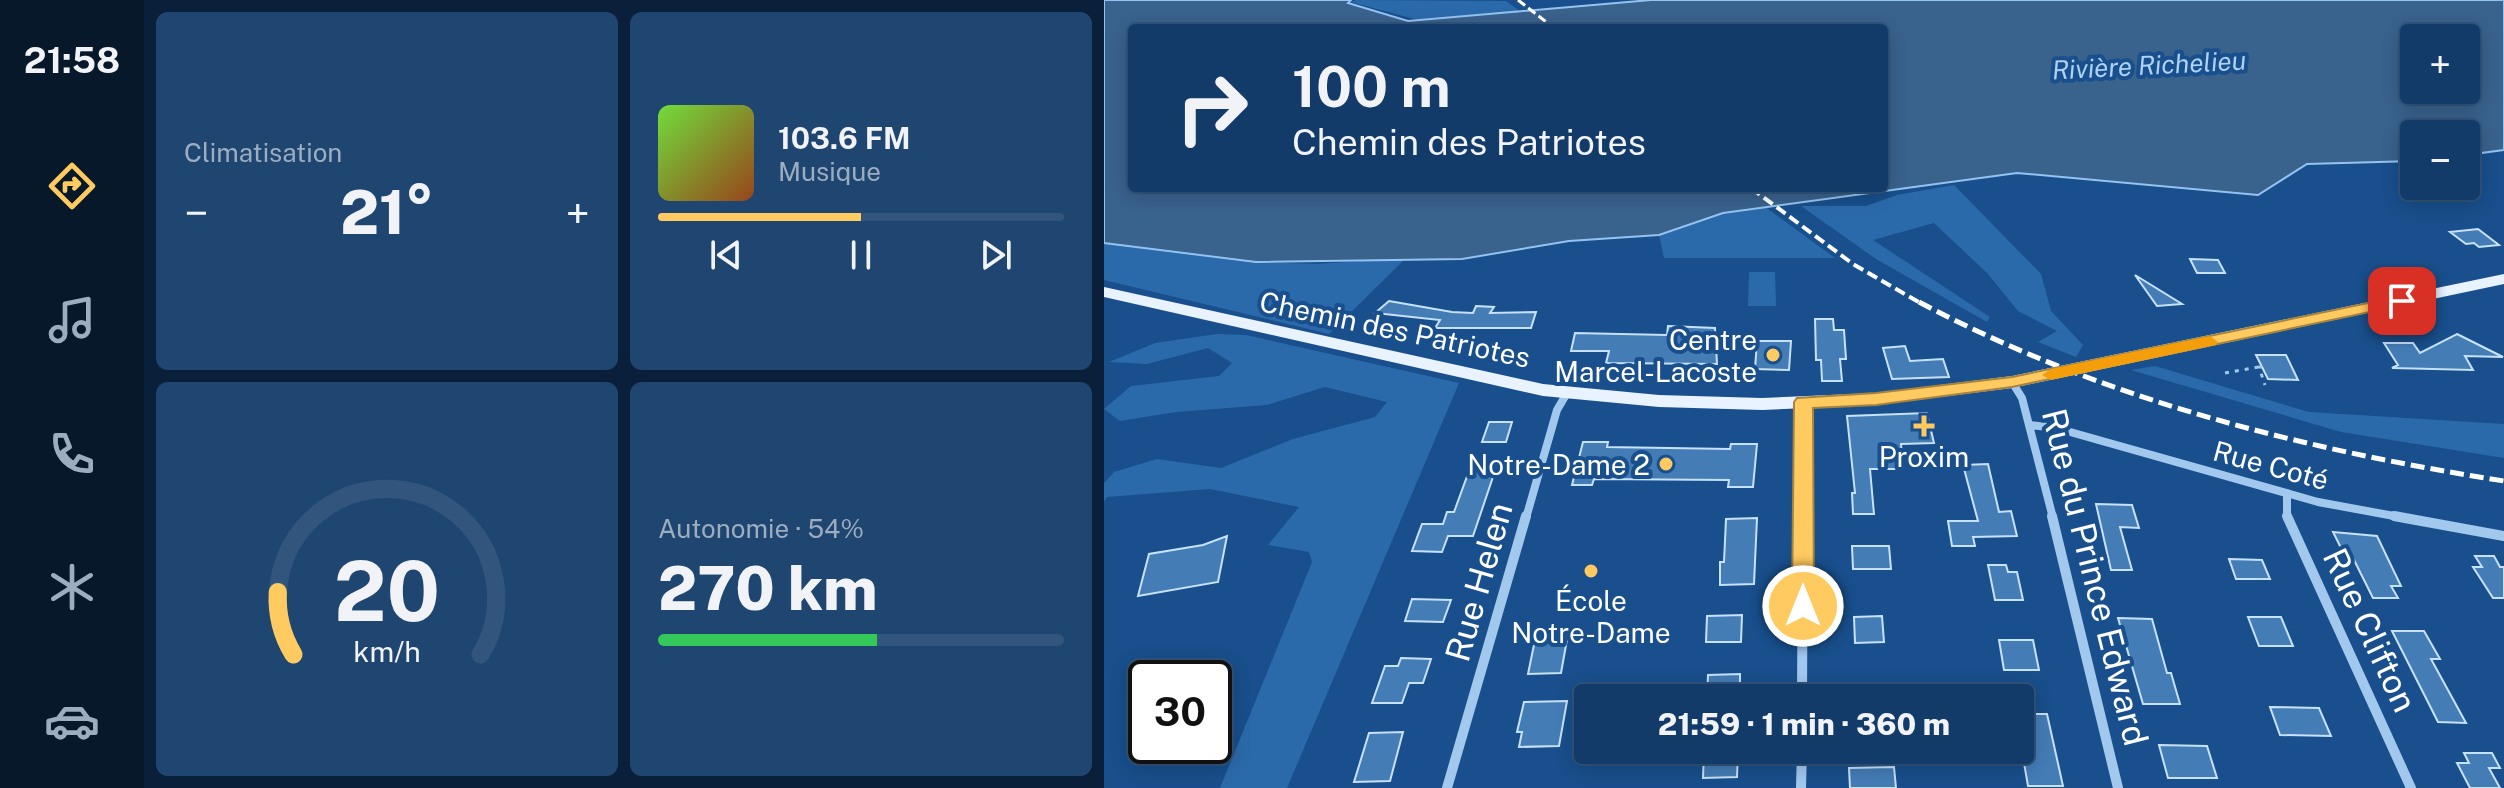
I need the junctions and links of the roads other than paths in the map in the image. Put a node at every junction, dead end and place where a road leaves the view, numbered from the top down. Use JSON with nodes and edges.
{"nodes":[{"id":1,"x":2504,"y":279,"type":"edge"},
{"id":2,"x":1104,"y":292,"type":"edge"},
{"id":3,"x":2012,"y":382,"type":"junction"},
{"id":4,"x":1567,"y":393,"type":"junction"},
{"id":5,"x":1804,"y":402,"type":"junction"},
{"id":6,"x":2030,"y":425,"type":"junction"},
{"id":7,"x":2287,"y":493,"type":"junction"},
{"id":8,"x":2504,"y":536,"type":"edge"},
{"id":9,"x":1802,"y":684,"type":"edge"},
{"id":10,"x":1802,"y":764,"type":"edge"},
{"id":11,"x":1447,"y":788,"type":"edge"},
{"id":12,"x":1801,"y":788,"type":"edge"},
{"id":13,"x":2118,"y":788,"type":"edge"},
{"id":14,"x":2411,"y":788,"type":"edge"}],
"edges":[{"from":1,"to":3,"type":"main road","name":"Chemin des Patriotes"},
{"from":2,"to":4,"type":"main road","name":"Chemin des Patriotes"},
{"from":3,"to":5,"type":"main road","name":"Chemin des Patriotes"},
{"from":3,"to":6,"type":"street","name":"Rue du Prince Edward"},
{"from":4,"to":5,"type":"main road","name":"Chemin des Patriotes"},
{"from":4,"to":11,"type":"street","name":"Rue Helen"},
{"from":5,"to":9,"type":"street"},
{"from":6,"to":7,"type":"street","name":"Rue Coté"},
{"from":6,"to":13,"type":"street","name":"Rue du Prince Edward"},
{"from":7,"to":8,"type":"street","name":"Rue Coté"},
{"from":7,"to":14,"type":"street","name":"Rue Clifton"},
{"from":10,"to":12,"type":"street"}]}
